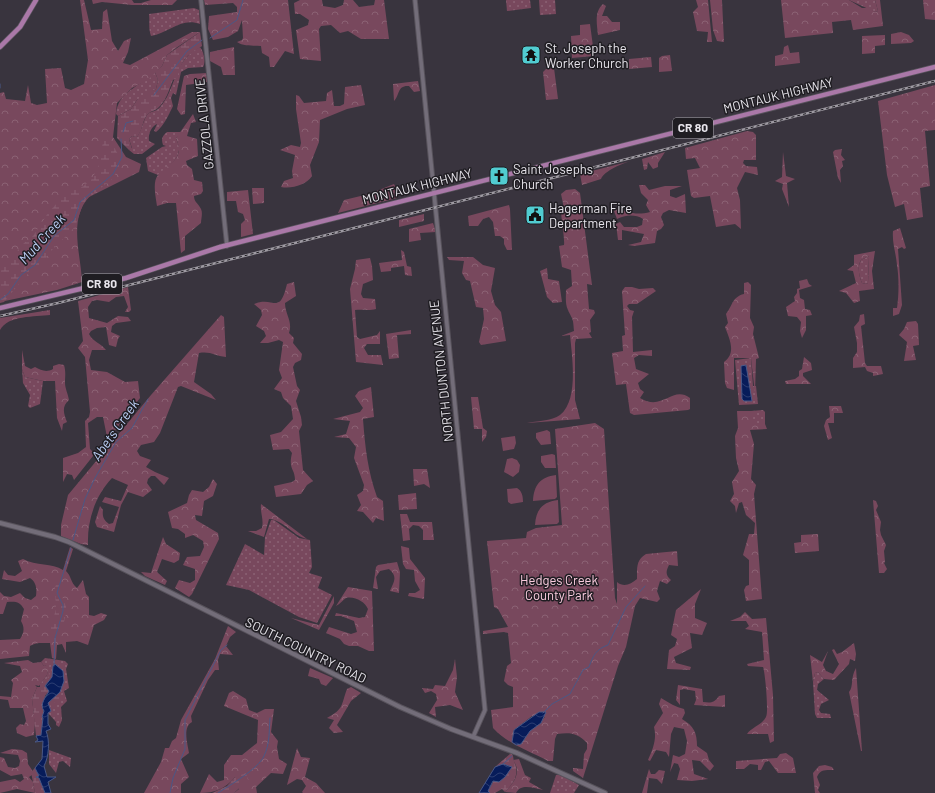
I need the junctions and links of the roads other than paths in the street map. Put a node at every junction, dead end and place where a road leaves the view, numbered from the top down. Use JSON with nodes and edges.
{"nodes":[{"id":1,"x":29,"y":0,"type":"edge"},
{"id":2,"x":201,"y":0,"type":"edge"},
{"id":3,"x":414,"y":0,"type":"edge"},
{"id":4,"x":35,"y":1,"type":"edge"},
{"id":5,"x":0,"y":47,"type":"edge"},
{"id":6,"x":935,"y":67,"type":"edge"},
{"id":7,"x":434,"y":193,"type":"junction"},
{"id":8,"x":227,"y":246,"type":"junction"},
{"id":9,"x":0,"y":308,"type":"edge"},
{"id":10,"x":0,"y":523,"type":"edge"},
{"id":11,"x":473,"y":737,"type":"junction"},
{"id":12,"x":605,"y":793,"type":"edge"}],
"edges":[{"from":1,"to":4,"type":"street"},
{"from":2,"to":8,"type":"street","name":"GAZZOLA DRIVE"},
{"from":3,"to":7,"type":"street","name":"NORTH DUNTON AVENUE"},
{"from":4,"to":5,"type":"main road"},
{"from":6,"to":7,"type":"main road","name":"MONTAUK HIGHWAY","number":"CR 80"},
{"from":7,"to":8,"type":"main road","name":"MONTAUK HIGHWAY","number":"CR 80"},
{"from":7,"to":11,"type":"street","name":"NORTH DUNTON AVENUE"},
{"from":8,"to":9,"type":"main road","name":"MONTAUK HIGHWAY","number":"CR 80"},
{"from":10,"to":11,"type":"main road","name":"SOUTH COUNTRY ROAD"},
{"from":11,"to":12,"type":"main road","name":"SOUTH COUNTRY ROAD"}]}
